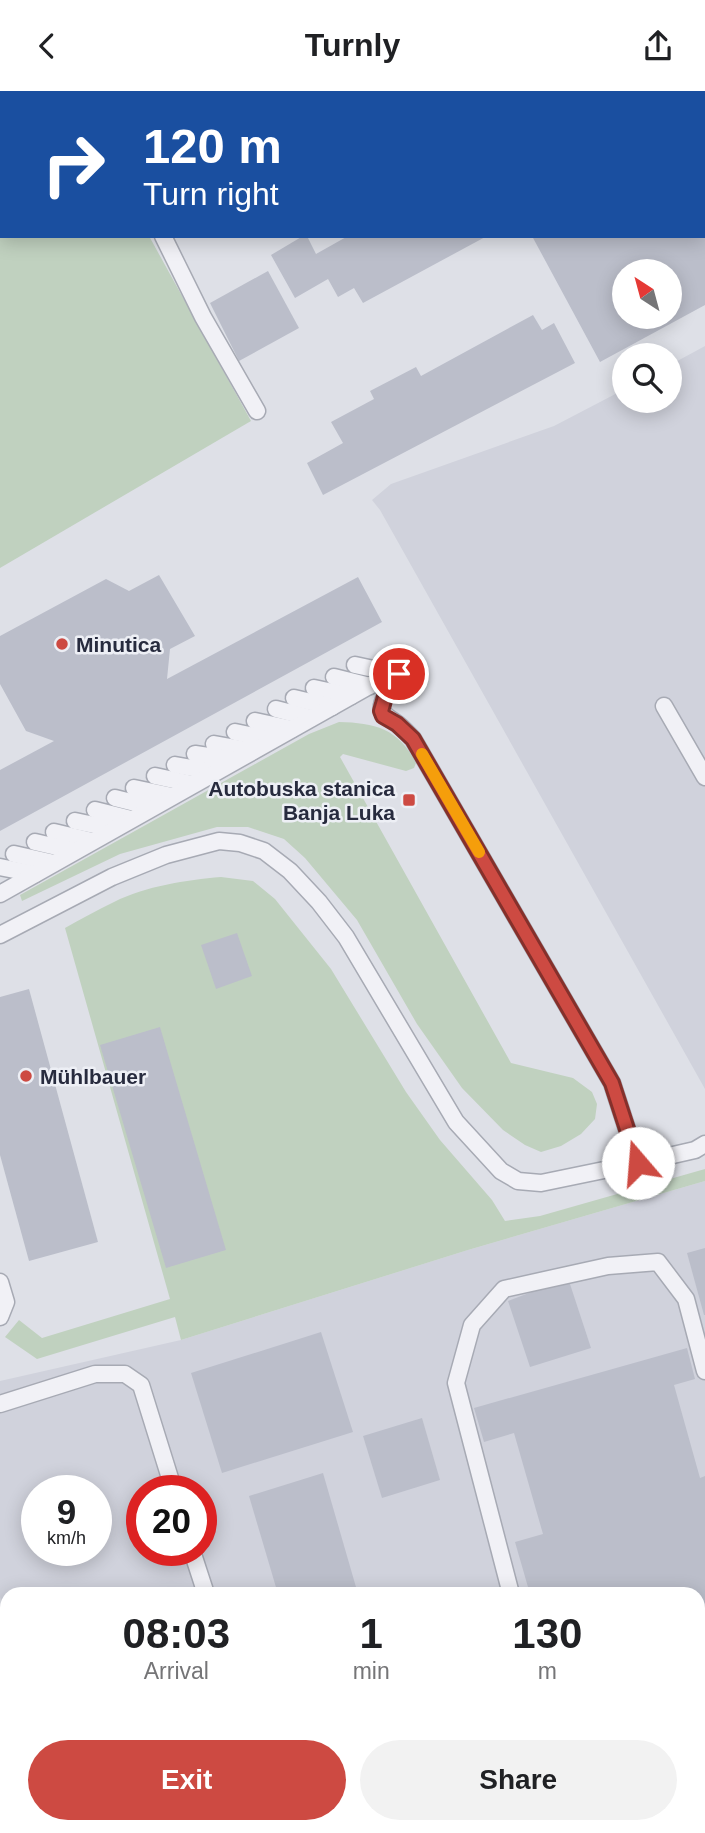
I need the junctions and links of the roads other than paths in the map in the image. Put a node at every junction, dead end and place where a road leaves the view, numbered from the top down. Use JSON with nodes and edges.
{"nodes":[{"id":1,"x":164,"y":238,"type":"edge"},
{"id":2,"x":257,"y":411,"type":"dead end"},
{"id":3,"x":355,"y":665,"type":"dead end"},
{"id":4,"x":392,"y":673,"type":"junction"},
{"id":5,"x":334,"y":677,"type":"dead end"},
{"id":6,"x":370,"y":686,"type":"junction"},
{"id":7,"x":314,"y":688,"type":"dead end"},
{"id":8,"x":351,"y":697,"type":"junction"},
{"id":9,"x":294,"y":698,"type":"dead end"},
{"id":10,"x":664,"y":706,"type":"dead end"},
{"id":11,"x":332,"y":707,"type":"junction"},
{"id":12,"x":276,"y":709,"type":"dead end"},
{"id":13,"x":311,"y":718,"type":"junction"},
{"id":14,"x":255,"y":721,"type":"dead end"},
{"id":15,"x":292,"y":729,"type":"junction"},
{"id":16,"x":235,"y":732,"type":"dead end"},
{"id":17,"x":272,"y":740,"type":"junction"},
{"id":18,"x":214,"y":744,"type":"dead end"},
{"id":19,"x":253,"y":751,"type":"junction"},
{"id":20,"x":195,"y":754,"type":"dead end"},
{"id":21,"x":235,"y":761,"type":"junction"},
{"id":22,"x":175,"y":765,"type":"dead end"},
{"id":23,"x":215,"y":772,"type":"junction"},
{"id":24,"x":155,"y":776,"type":"dead end"},
{"id":25,"x":705,"y":777,"type":"edge"},
{"id":26,"x":192,"y":785,"type":"junction"},
{"id":27,"x":134,"y":788,"type":"dead end"},
{"id":28,"x":172,"y":796,"type":"junction"},
{"id":29,"x":116,"y":798,"type":"dead end"},
{"id":30,"x":151,"y":807,"type":"junction"},
{"id":31,"x":95,"y":810,"type":"dead end"},
{"id":32,"x":131,"y":819,"type":"junction"},
{"id":33,"x":75,"y":821,"type":"dead end"},
{"id":34,"x":113,"y":829,"type":"junction"},
{"id":35,"x":54,"y":832,"type":"dead end"},
{"id":36,"x":92,"y":841,"type":"junction"},
{"id":37,"x":35,"y":842,"type":"dead end"},
{"id":38,"x":74,"y":851,"type":"junction"},
{"id":39,"x":14,"y":854,"type":"dead end"},
{"id":40,"x":54,"y":863,"type":"junction"},
{"id":41,"x":0,"y":867,"type":"edge"},
{"id":42,"x":35,"y":874,"type":"junction"},
{"id":43,"x":5,"y":887,"type":"edge"},
{"id":44,"x":0,"y":935,"type":"edge"},
{"id":45,"x":705,"y":1144,"type":"edge"},
{"id":46,"x":638,"y":1163,"type":"junction"},
{"id":47,"x":0,"y":1282,"type":"edge"},
{"id":48,"x":0,"y":1317,"type":"edge"},
{"id":49,"x":705,"y":1371,"type":"edge"},
{"id":50,"x":0,"y":1403,"type":"edge"},
{"id":51,"x":169,"y":1475,"type":"edge"},
{"id":52,"x":197,"y":1566,"type":"edge"},
{"id":53,"x":204,"y":1587,"type":"edge"},
{"id":54,"x":508,"y":1587,"type":"edge"}],
"edges":[{"from":1,"to":2,"type":"lane"},
{"from":3,"to":4,"type":"lane"},
{"from":4,"to":6,"type":"lane"},
{"from":4,"to":46,"type":"lane"},
{"from":5,"to":6,"type":"lane"},
{"from":6,"to":8,"type":"lane"},
{"from":7,"to":8,"type":"lane"},
{"from":8,"to":11,"type":"lane"},
{"from":9,"to":11,"type":"lane"},
{"from":10,"to":25,"type":"lane"},
{"from":11,"to":13,"type":"lane"},
{"from":12,"to":13,"type":"lane"},
{"from":13,"to":15,"type":"lane"},
{"from":14,"to":15,"type":"lane"},
{"from":15,"to":17,"type":"lane"},
{"from":16,"to":17,"type":"lane"},
{"from":17,"to":19,"type":"lane"},
{"from":18,"to":19,"type":"lane"},
{"from":19,"to":21,"type":"lane"},
{"from":20,"to":21,"type":"lane"},
{"from":21,"to":23,"type":"lane"},
{"from":22,"to":23,"type":"lane"},
{"from":23,"to":26,"type":"lane"},
{"from":24,"to":26,"type":"lane"},
{"from":26,"to":28,"type":"lane"},
{"from":27,"to":28,"type":"lane"},
{"from":28,"to":30,"type":"lane"},
{"from":29,"to":30,"type":"lane"},
{"from":30,"to":32,"type":"lane"},
{"from":31,"to":32,"type":"lane"},
{"from":32,"to":34,"type":"lane"},
{"from":33,"to":34,"type":"lane"},
{"from":34,"to":36,"type":"lane"},
{"from":35,"to":36,"type":"lane"},
{"from":36,"to":38,"type":"lane"},
{"from":37,"to":38,"type":"lane"},
{"from":38,"to":40,"type":"lane"},
{"from":39,"to":40,"type":"lane"},
{"from":40,"to":42,"type":"lane"},
{"from":41,"to":42,"type":"lane"},
{"from":42,"to":43,"type":"lane"},
{"from":44,"to":46,"type":"lane"},
{"from":45,"to":46,"type":"lane"},
{"from":47,"to":48,"type":"lane"},
{"from":49,"to":54,"type":"lane"},
{"from":50,"to":51,"type":"lane"},
{"from":52,"to":53,"type":"lane"}]}
